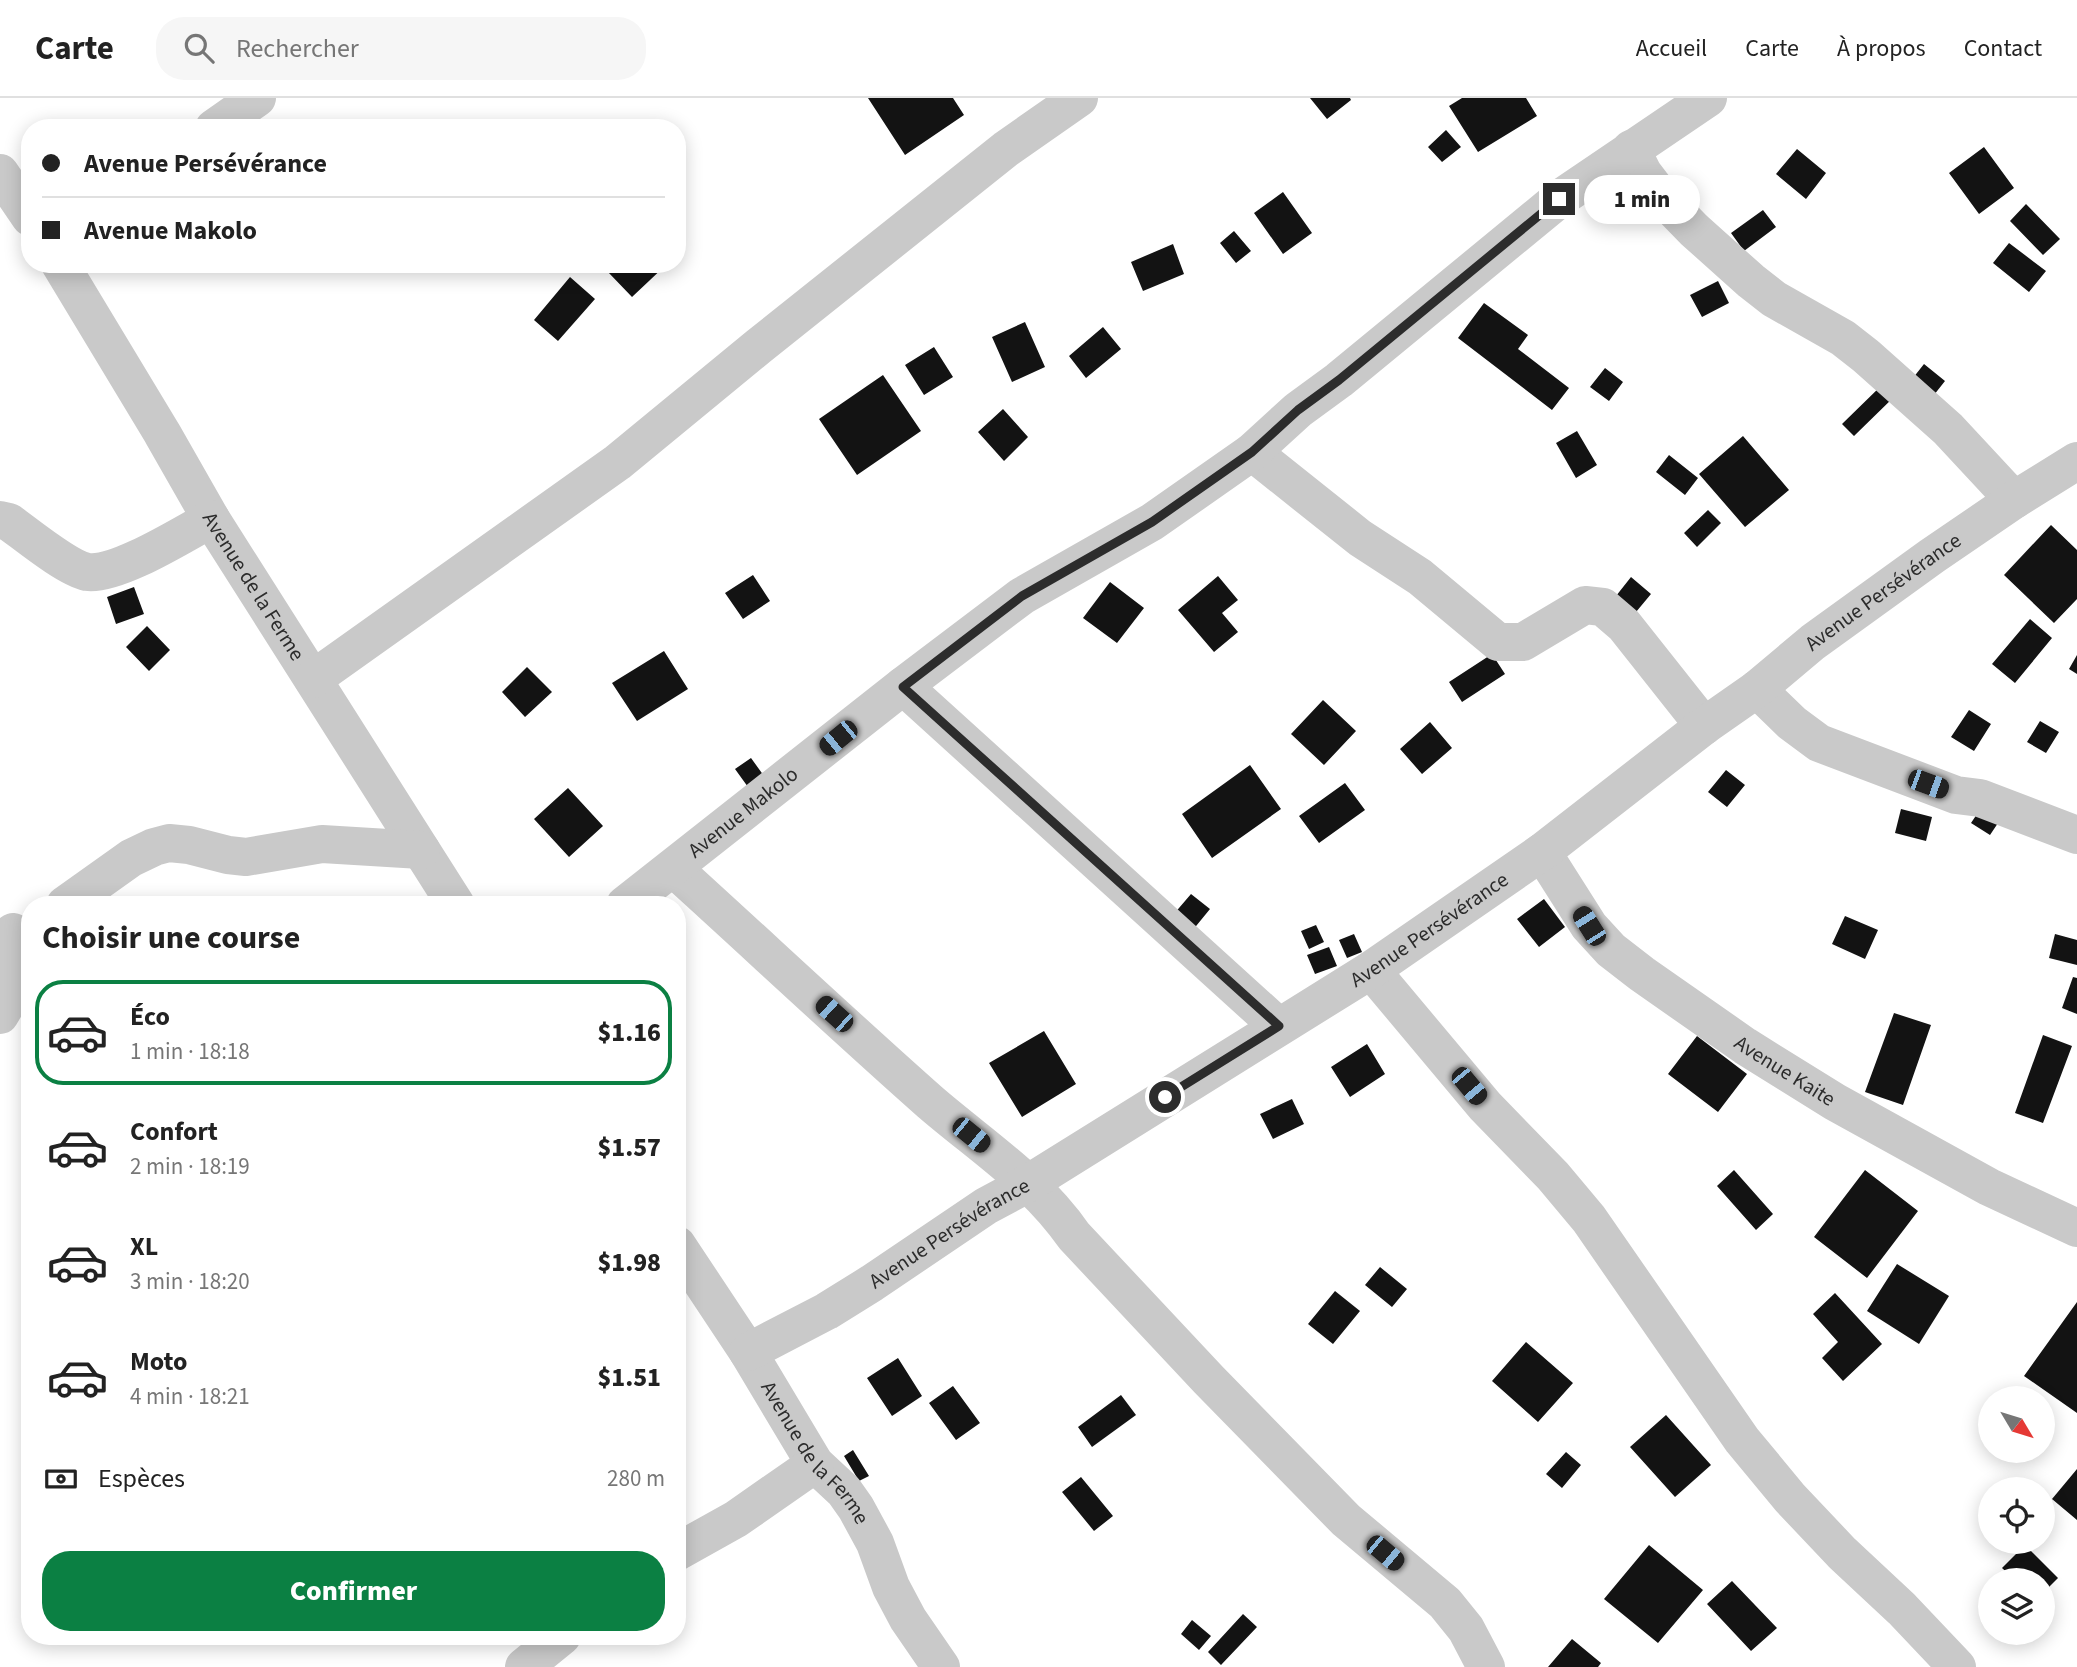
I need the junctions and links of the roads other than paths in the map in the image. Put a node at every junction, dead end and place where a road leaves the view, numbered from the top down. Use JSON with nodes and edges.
{"nodes":[{"id":1,"x":257,"y":98,"type":"edge"},
{"id":2,"x":1079,"y":98,"type":"edge"},
{"id":3,"x":1708,"y":98,"type":"edge"},
{"id":4,"x":227,"y":119,"type":"edge"},
{"id":5,"x":1631,"y":149,"type":"junction"},
{"id":6,"x":0,"y":173,"type":"edge"},
{"id":7,"x":21,"y":204,"type":"edge"},
{"id":8,"x":65,"y":273,"type":"edge"},
{"id":9,"x":1252,"y":452,"type":"junction"},
{"id":10,"x":2074,"y":469,"type":"edge"},
{"id":11,"x":2014,"y":500,"type":"junction"},
{"id":12,"x":211,"y":519,"type":"junction"},
{"id":13,"x":0,"y":520,"type":"edge"},
{"id":14,"x":313,"y":680,"type":"junction"},
{"id":15,"x":903,"y":687,"type":"junction"},
{"id":16,"x":1758,"y":689,"type":"junction"},
{"id":17,"x":1704,"y":726,"type":"junction"},
{"id":18,"x":2077,"y":835,"type":"edge"},
{"id":19,"x":421,"y":850,"type":"junction"},
{"id":20,"x":1542,"y":852,"type":"junction"},
{"id":21,"x":673,"y":868,"type":"junction"},
{"id":22,"x":78,"y":896,"type":"edge"},
{"id":23,"x":450,"y":896,"type":"edge"},
{"id":24,"x":637,"y":896,"type":"edge"},
{"id":25,"x":14,"y":931,"type":"edge"},
{"id":26,"x":1371,"y":970,"type":"junction"},
{"id":27,"x":0,"y":1015,"type":"edge"},
{"id":28,"x":1279,"y":1026,"type":"junction"},
{"id":29,"x":1029,"y":1183,"type":"junction"},
{"id":30,"x":2077,"y":1228,"type":"edge"},
{"id":31,"x":686,"y":1259,"type":"edge"},
{"id":32,"x":748,"y":1352,"type":"junction"},
{"id":33,"x":815,"y":1464,"type":"junction"},
{"id":34,"x":686,"y":1547,"type":"edge"},
{"id":35,"x":551,"y":1645,"type":"edge"},
{"id":36,"x":524,"y":1667,"type":"edge"},
{"id":37,"x":941,"y":1667,"type":"edge"},
{"id":38,"x":1486,"y":1667,"type":"edge"},
{"id":39,"x":1957,"y":1667,"type":"edge"}],
"edges":[{"from":1,"to":4,"type":"street"},
{"from":2,"to":14,"type":"street"},
{"from":3,"to":5,"type":"street","name":"Avenue Makolo"},
{"from":5,"to":9,"type":"street","name":"Avenue Makolo"},
{"from":5,"to":11,"type":"street"},
{"from":6,"to":7,"type":"street"},
{"from":8,"to":12,"type":"street","name":"Avenue de la Ferme"},
{"from":9,"to":15,"type":"street","name":"Avenue Makolo"},
{"from":9,"to":17,"type":"street"},
{"from":10,"to":11,"type":"street","name":"Avenue Persévérance"},
{"from":11,"to":16,"type":"street","name":"Avenue Persévérance"},
{"from":12,"to":13,"type":"street"},
{"from":12,"to":14,"type":"street","name":"Avenue de la Ferme"},
{"from":14,"to":19,"type":"street","name":"Avenue de la Ferme"},
{"from":15,"to":21,"type":"street","name":"Avenue Makolo"},
{"from":15,"to":28,"type":"street"},
{"from":16,"to":17,"type":"street","name":"Avenue Persévérance"},
{"from":16,"to":18,"type":"street"},
{"from":17,"to":20,"type":"street","name":"Avenue Persévérance"},
{"from":19,"to":22,"type":"street"},
{"from":19,"to":23,"type":"street","name":"Avenue de la Ferme"},
{"from":20,"to":26,"type":"street","name":"Avenue Persévérance"},
{"from":20,"to":30,"type":"street","name":"Avenue Kaite"},
{"from":21,"to":24,"type":"street","name":"Avenue Makolo"},
{"from":21,"to":29,"type":"street"},
{"from":25,"to":27,"type":"street"},
{"from":26,"to":28,"type":"street","name":"Avenue Persévérance"},
{"from":26,"to":39,"type":"street"},
{"from":28,"to":29,"type":"street","name":"Avenue Persévérance"},
{"from":29,"to":32,"type":"street","name":"Avenue Persévérance"},
{"from":29,"to":38,"type":"street"},
{"from":31,"to":32,"type":"street","name":"Avenue de la Ferme"},
{"from":32,"to":33,"type":"street","name":"Avenue de la Ferme"},
{"from":33,"to":34,"type":"street"},
{"from":33,"to":37,"type":"street","name":"Avenue de la Ferme"},
{"from":35,"to":36,"type":"street"}]}
